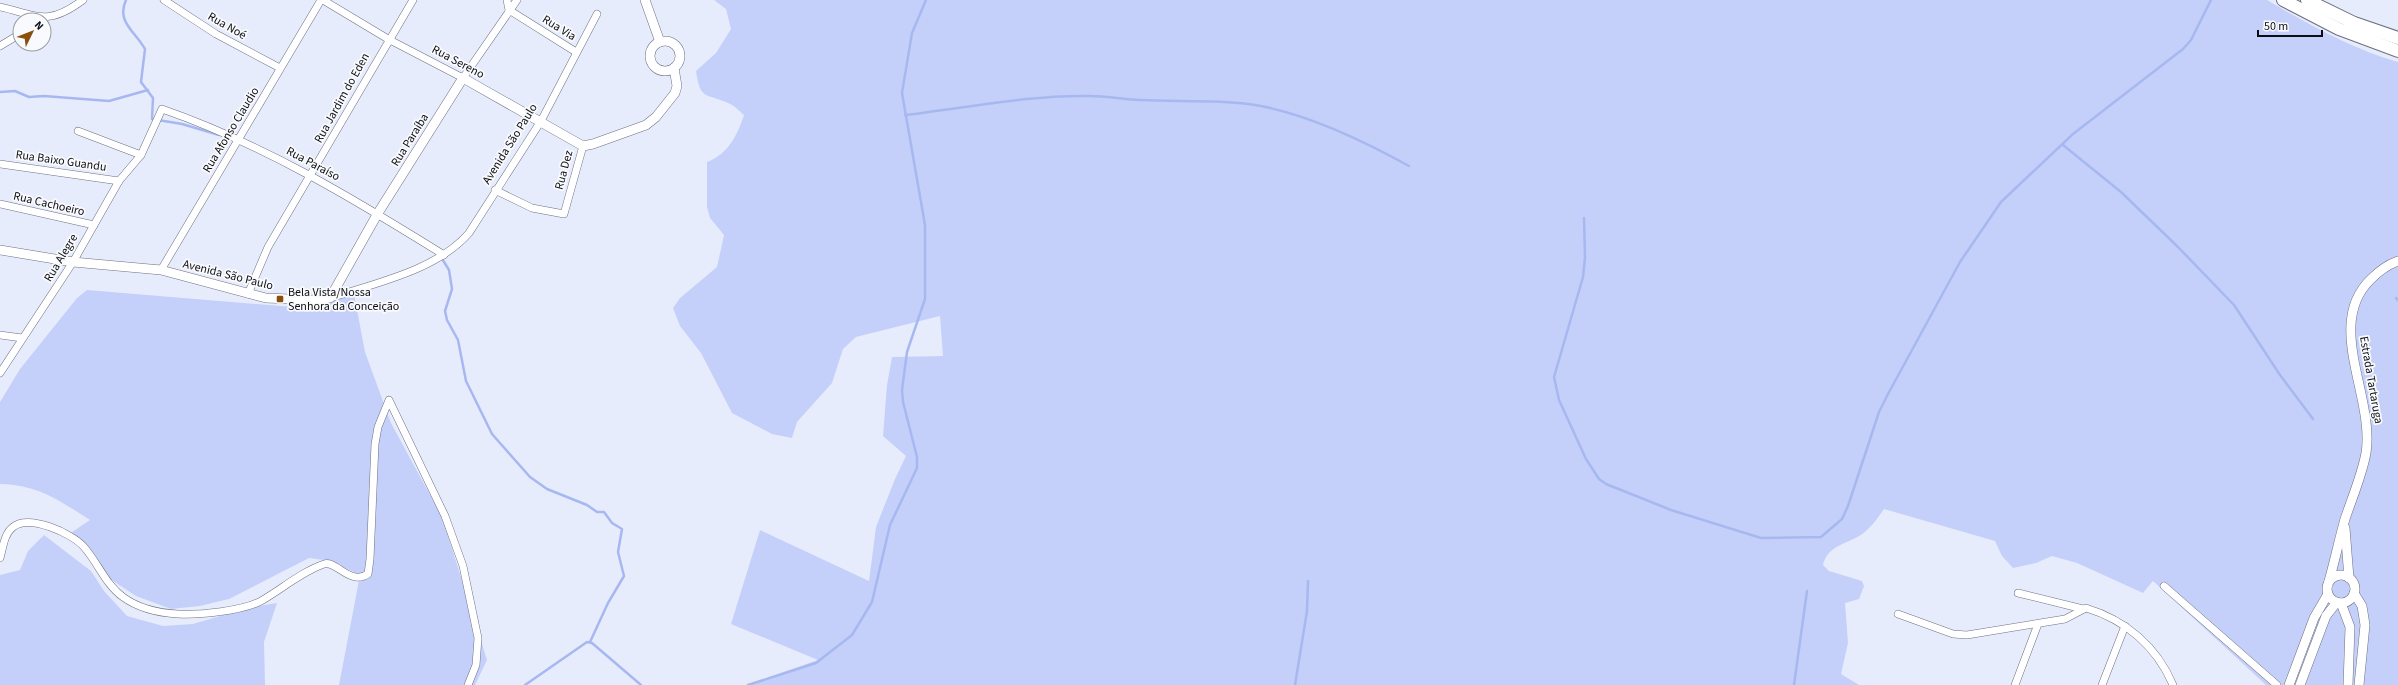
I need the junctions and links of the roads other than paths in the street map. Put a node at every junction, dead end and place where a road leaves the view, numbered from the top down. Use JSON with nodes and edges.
{"nodes":[{"id":1,"x":2,"y":0,"type":"edge"},
{"id":2,"x":83,"y":0,"type":"edge"},
{"id":3,"x":164,"y":0,"type":"edge"},
{"id":4,"x":322,"y":0,"type":"edge"},
{"id":5,"x":413,"y":0,"type":"edge"},
{"id":6,"x":507,"y":0,"type":"edge"},
{"id":7,"x":518,"y":0,"type":"edge"},
{"id":8,"x":646,"y":0,"type":"edge"},
{"id":9,"x":2283,"y":0,"type":"edge"},
{"id":10,"x":2307,"y":0,"type":"edge"},
{"id":11,"x":0,"y":7,"type":"edge"},
{"id":12,"x":510,"y":10,"type":"junction"},
{"id":13,"x":18,"y":12,"type":"edge"},
{"id":14,"x":597,"y":14,"type":"dead end"},
{"id":15,"x":52,"y":18,"type":"edge"},
{"id":16,"x":2398,"y":38,"type":"edge"},
{"id":17,"x":12,"y":39,"type":"edge"},
{"id":18,"x":388,"y":39,"type":"junction"},
{"id":19,"x":660,"y":42,"type":"junction"},
{"id":20,"x":0,"y":46,"type":"edge"},
{"id":21,"x":2398,"y":51,"type":"edge"},
{"id":22,"x":576,"y":52,"type":"junction"},
{"id":23,"x":280,"y":68,"type":"junction"},
{"id":24,"x":674,"y":68,"type":"junction"},
{"id":25,"x":463,"y":78,"type":"junction"},
{"id":26,"x":162,"y":108,"type":"joint"},
{"id":27,"x":541,"y":121,"type":"junction"},
{"id":28,"x":78,"y":131,"type":"dead end"},
{"id":29,"x":239,"y":139,"type":"junction"},
{"id":30,"x":583,"y":146,"type":"junction"},
{"id":31,"x":141,"y":155,"type":"junction"},
{"id":32,"x":0,"y":165,"type":"edge"},
{"id":33,"x":312,"y":175,"type":"junction"},
{"id":34,"x":119,"y":181,"type":"junction"},
{"id":35,"x":495,"y":190,"type":"junction"},
{"id":36,"x":0,"y":204,"type":"edge"},
{"id":37,"x":378,"y":213,"type":"junction"},
{"id":38,"x":94,"y":226,"type":"junction"},
{"id":39,"x":0,"y":250,"type":"edge"},
{"id":40,"x":444,"y":255,"type":"junction"},
{"id":41,"x":2398,"y":261,"type":"edge"},
{"id":42,"x":73,"y":262,"type":"junction"},
{"id":43,"x":161,"y":270,"type":"junction"},
{"id":44,"x":248,"y":294,"type":"junction"},
{"id":45,"x":330,"y":298,"type":"junction"},
{"id":46,"x":0,"y":335,"type":"edge"},
{"id":47,"x":22,"y":338,"type":"junction"},
{"id":48,"x":0,"y":373,"type":"edge"},
{"id":49,"x":2345,"y":520,"type":"junction"},
{"id":50,"x":0,"y":558,"type":"edge"},
{"id":51,"x":2349,"y":578,"type":"junction"},
{"id":52,"x":2329,"y":581,"type":"junction"},
{"id":53,"x":2164,"y":586,"type":"dead end"},
{"id":54,"x":2018,"y":593,"type":"dead end"},
{"id":55,"x":2354,"y":593,"type":"junction"},
{"id":56,"x":2328,"y":594,"type":"junction"},
{"id":57,"x":2339,"y":603,"type":"junction"},
{"id":58,"x":2083,"y":609,"type":"junction"},
{"id":59,"x":1898,"y":614,"type":"dead end"},
{"id":60,"x":2038,"y":624,"type":"junction"},
{"id":61,"x":2125,"y":626,"type":"junction"},
{"id":62,"x":468,"y":685,"type":"edge"},
{"id":63,"x":2015,"y":685,"type":"edge"},
{"id":64,"x":2102,"y":685,"type":"edge"},
{"id":65,"x":2173,"y":685,"type":"edge"},
{"id":66,"x":2277,"y":685,"type":"edge"},
{"id":67,"x":2289,"y":685,"type":"edge"},
{"id":68,"x":2300,"y":685,"type":"edge"},
{"id":69,"x":2348,"y":685,"type":"edge"},
{"id":70,"x":2360,"y":685,"type":"edge"}],
"edges":[{"from":1,"to":11,"type":"street"},
{"from":2,"to":15,"type":"street"},
{"from":3,"to":23,"type":"street","name":"Rua Noé"},
{"from":4,"to":18,"type":"street","name":"Rua Sereno"},
{"from":4,"to":23,"type":"street","name":"Rua Afonso Claudio"},
{"from":5,"to":18,"type":"street","name":"Rua Jardim do Eden"},
{"from":6,"to":12,"type":"street"},
{"from":7,"to":12,"type":"street","name":"Rua Paraíba"},
{"from":8,"to":19,"type":"street"},
{"from":9,"to":21,"type":"main road"},
{"from":10,"to":16,"type":"main road"},
{"from":11,"to":13,"type":"street"},
{"from":12,"to":22,"type":"street","name":"Rua Via"},
{"from":12,"to":25,"type":"street","name":"Rua Paraíba"},
{"from":14,"to":22,"type":"street","name":"Avenida São Paulo"},
{"from":17,"to":20,"type":"street"},
{"from":18,"to":25,"type":"street","name":"Rua Sereno"},
{"from":18,"to":33,"type":"street","name":"Rua Jardim do Eden"},
{"from":19,"to":24,"type":"street"},
{"from":19,"to":24,"type":"street"},
{"from":22,"to":27,"type":"street","name":"Avenida São Paulo"},
{"from":23,"to":29,"type":"street","name":"Rua Afonso Claudio"},
{"from":24,"to":30,"type":"street","name":"Rua Dez"},
{"from":25,"to":27,"type":"street","name":"Rua Sereno"},
{"from":25,"to":37,"type":"street","name":"Rua Paraíba"},
{"from":26,"to":29,"type":"street","name":"Rua Paraíso"},
{"from":26,"to":31,"type":"street","name":"Rua Alegre"},
{"from":27,"to":30,"type":"street","name":"Rua Sereno"},
{"from":27,"to":35,"type":"street","name":"Avenida São Paulo"},
{"from":28,"to":31,"type":"street"},
{"from":29,"to":33,"type":"street","name":"Rua Paraíso"},
{"from":29,"to":43,"type":"street","name":"Rua Afonso Claudio"},
{"from":30,"to":35,"type":"street","name":"Rua Dez"},
{"from":31,"to":34,"type":"street","name":"Rua Alegre"},
{"from":32,"to":34,"type":"street","name":"Rua Baixo Guandu"},
{"from":33,"to":37,"type":"street","name":"Rua Paraíso"},
{"from":33,"to":44,"type":"street","name":"Rua Jardim do Eden"},
{"from":34,"to":38,"type":"street","name":"Rua Alegre"},
{"from":35,"to":40,"type":"street","name":"Avenida São Paulo"},
{"from":36,"to":38,"type":"street","name":"Rua Cachoeiro"},
{"from":37,"to":40,"type":"street","name":"Rua Paraíso"},
{"from":37,"to":45,"type":"street","name":"Rua Paraíba"},
{"from":38,"to":42,"type":"street","name":"Rua Alegre"},
{"from":39,"to":42,"type":"street","name":"Avenida São Paulo"},
{"from":40,"to":45,"type":"street","name":"Avenida São Paulo"},
{"from":41,"to":49,"type":"street","name":"Estrada Tartaruga"},
{"from":42,"to":43,"type":"street","name":"Avenida São Paulo"},
{"from":42,"to":47,"type":"street","name":"Rua Alegre"},
{"from":43,"to":44,"type":"street","name":"Avenida São Paulo"},
{"from":44,"to":45,"type":"street","name":"Avenida São Paulo"},
{"from":46,"to":47,"type":"street"},
{"from":47,"to":48,"type":"street","name":"Rua Alegre"},
{"from":49,"to":51,"type":"street","name":"Estrada Tartaruga"},
{"from":49,"to":52,"type":"street","name":"Estrada Tartaruga"},
{"from":50,"to":62,"type":"street"},
{"from":51,"to":52,"type":"street"},
{"from":51,"to":55,"type":"street"},
{"from":52,"to":56,"type":"street"},
{"from":53,"to":66,"type":"street"},
{"from":54,"to":58,"type":"street"},
{"from":55,"to":57,"type":"street"},
{"from":55,"to":70,"type":"street"},
{"from":56,"to":57,"type":"street"},
{"from":56,"to":67,"type":"street"},
{"from":57,"to":68,"type":"street"},
{"from":57,"to":69,"type":"street"},
{"from":58,"to":60,"type":"street"},
{"from":58,"to":61,"type":"street"},
{"from":59,"to":60,"type":"street"},
{"from":60,"to":63,"type":"street"},
{"from":61,"to":64,"type":"street"},
{"from":61,"to":65,"type":"street"}]}
